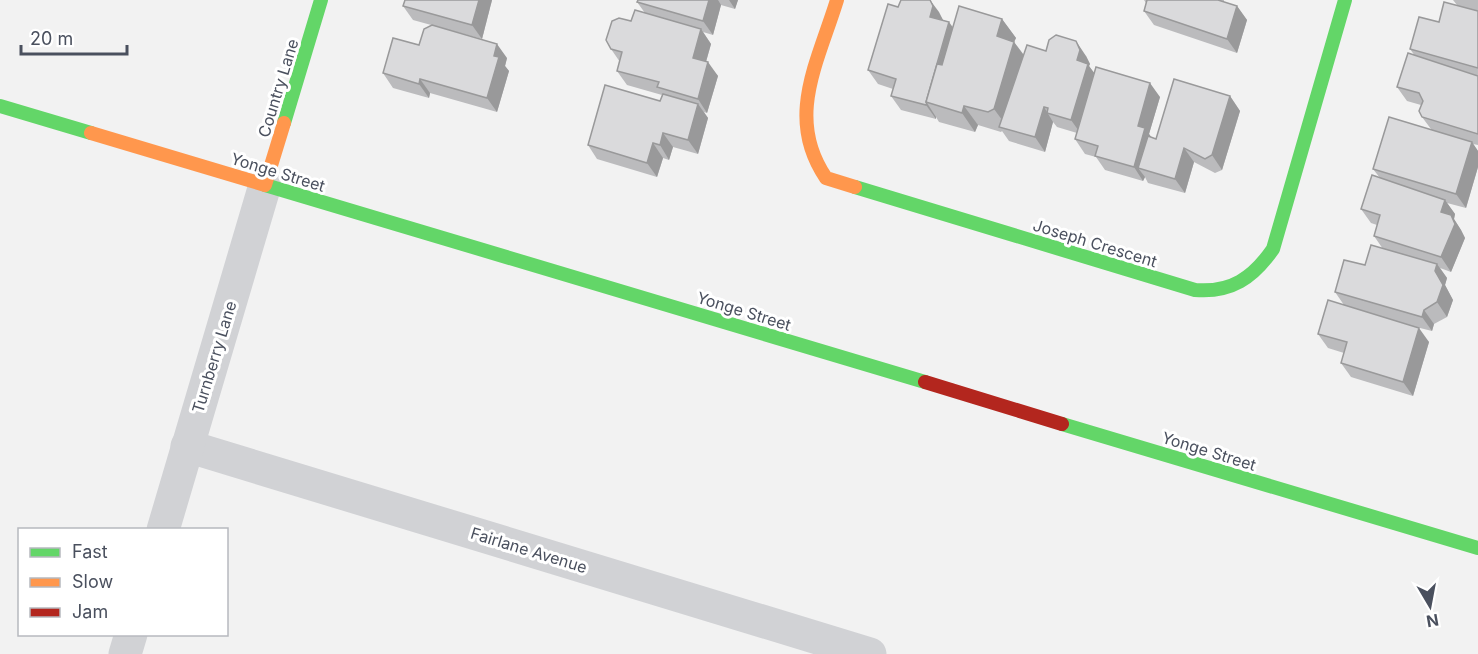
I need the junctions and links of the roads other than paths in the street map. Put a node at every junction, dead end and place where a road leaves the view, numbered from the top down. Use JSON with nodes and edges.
{"nodes":[{"id":1,"x":321,"y":0,"type":"edge"},
{"id":2,"x":837,"y":0,"type":"edge"},
{"id":3,"x":1345,"y":0,"type":"edge"},
{"id":4,"x":0,"y":106,"type":"edge"},
{"id":5,"x":266,"y":185,"type":"junction"},
{"id":6,"x":187,"y":446,"type":"junction"},
{"id":7,"x":164,"y":528,"type":"edge"},
{"id":8,"x":1478,"y":548,"type":"edge"},
{"id":9,"x":130,"y":636,"type":"edge"},
{"id":10,"x":125,"y":654,"type":"edge"},
{"id":11,"x":870,"y":654,"type":"edge"}],
"edges":[{"from":1,"to":5,"type":"main road","name":"Country Lane"},
{"from":2,"to":3,"type":"main road","name":"Joseph Crescent"},
{"from":4,"to":5,"type":"main road","name":"Yonge Street"},
{"from":5,"to":6,"type":"street","name":"Turnberry Lane"},
{"from":5,"to":8,"type":"main road","name":"Yonge Street"},
{"from":6,"to":7,"type":"street","name":"Turnberry Lane"},
{"from":6,"to":11,"type":"street","name":"Fairlane Avenue"},
{"from":9,"to":10,"type":"street"}]}
